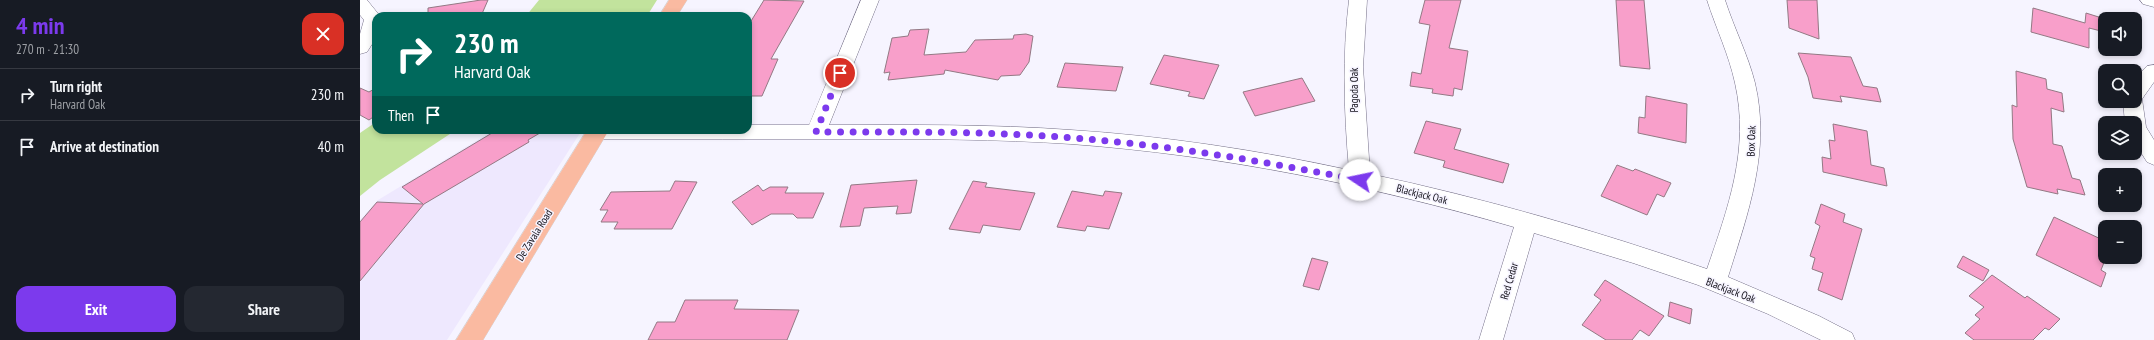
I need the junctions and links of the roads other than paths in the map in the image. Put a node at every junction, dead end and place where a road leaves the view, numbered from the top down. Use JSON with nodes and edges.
{"nodes":[{"id":1,"x":678,"y":0,"type":"edge"},
{"id":2,"x":870,"y":0,"type":"edge"},
{"id":3,"x":1358,"y":0,"type":"edge"},
{"id":4,"x":1716,"y":0,"type":"edge"},
{"id":5,"x":2149,"y":0,"type":"edge"},
{"id":6,"x":2154,"y":1,"type":"edge"},
{"id":7,"x":360,"y":3,"type":"edge"},
{"id":8,"x":670,"y":12,"type":"edge"},
{"id":9,"x":372,"y":18,"type":"edge"},
{"id":10,"x":372,"y":26,"type":"edge"},
{"id":11,"x":360,"y":48,"type":"edge"},
{"id":12,"x":2154,"y":71,"type":"edge"},
{"id":13,"x":2142,"y":82,"type":"edge"},
{"id":14,"x":2133,"y":108,"type":"edge"},
{"id":15,"x":752,"y":132,"type":"edge"},
{"id":16,"x":816,"y":132,"type":"junction"},
{"id":17,"x":595,"y":134,"type":"edge"},
{"id":18,"x":2154,"y":157,"type":"edge"},
{"id":19,"x":1360,"y":180,"type":"junction"},
{"id":20,"x":1526,"y":222,"type":"junction"},
{"id":21,"x":1714,"y":283,"type":"junction"},
{"id":22,"x":469,"y":340,"type":"edge"},
{"id":23,"x":1491,"y":340,"type":"edge"},
{"id":24,"x":1843,"y":340,"type":"edge"}],
"edges":[{"from":1,"to":8,"type":"main road"},
{"from":2,"to":16,"type":"street"},
{"from":3,"to":19,"type":"street","name":"Pagoda Oak"},
{"from":4,"to":21,"type":"street","name":"Box Oak"},
{"from":5,"to":6,"type":"street"},
{"from":7,"to":9,"type":"street"},
{"from":10,"to":11,"type":"street"},
{"from":12,"to":13,"type":"street"},
{"from":14,"to":18,"type":"street"},
{"from":15,"to":16,"type":"street","name":"Blackjack Oak"},
{"from":16,"to":19,"type":"street","name":"Blackjack Oak"},
{"from":17,"to":22,"type":"main road","name":"De Zavala Road"},
{"from":19,"to":20,"type":"street","name":"Blackjack Oak"},
{"from":20,"to":21,"type":"street","name":"Blackjack Oak"},
{"from":20,"to":23,"type":"street","name":"Red Cedar"},
{"from":21,"to":24,"type":"street","name":"Blackjack Oak"}]}
